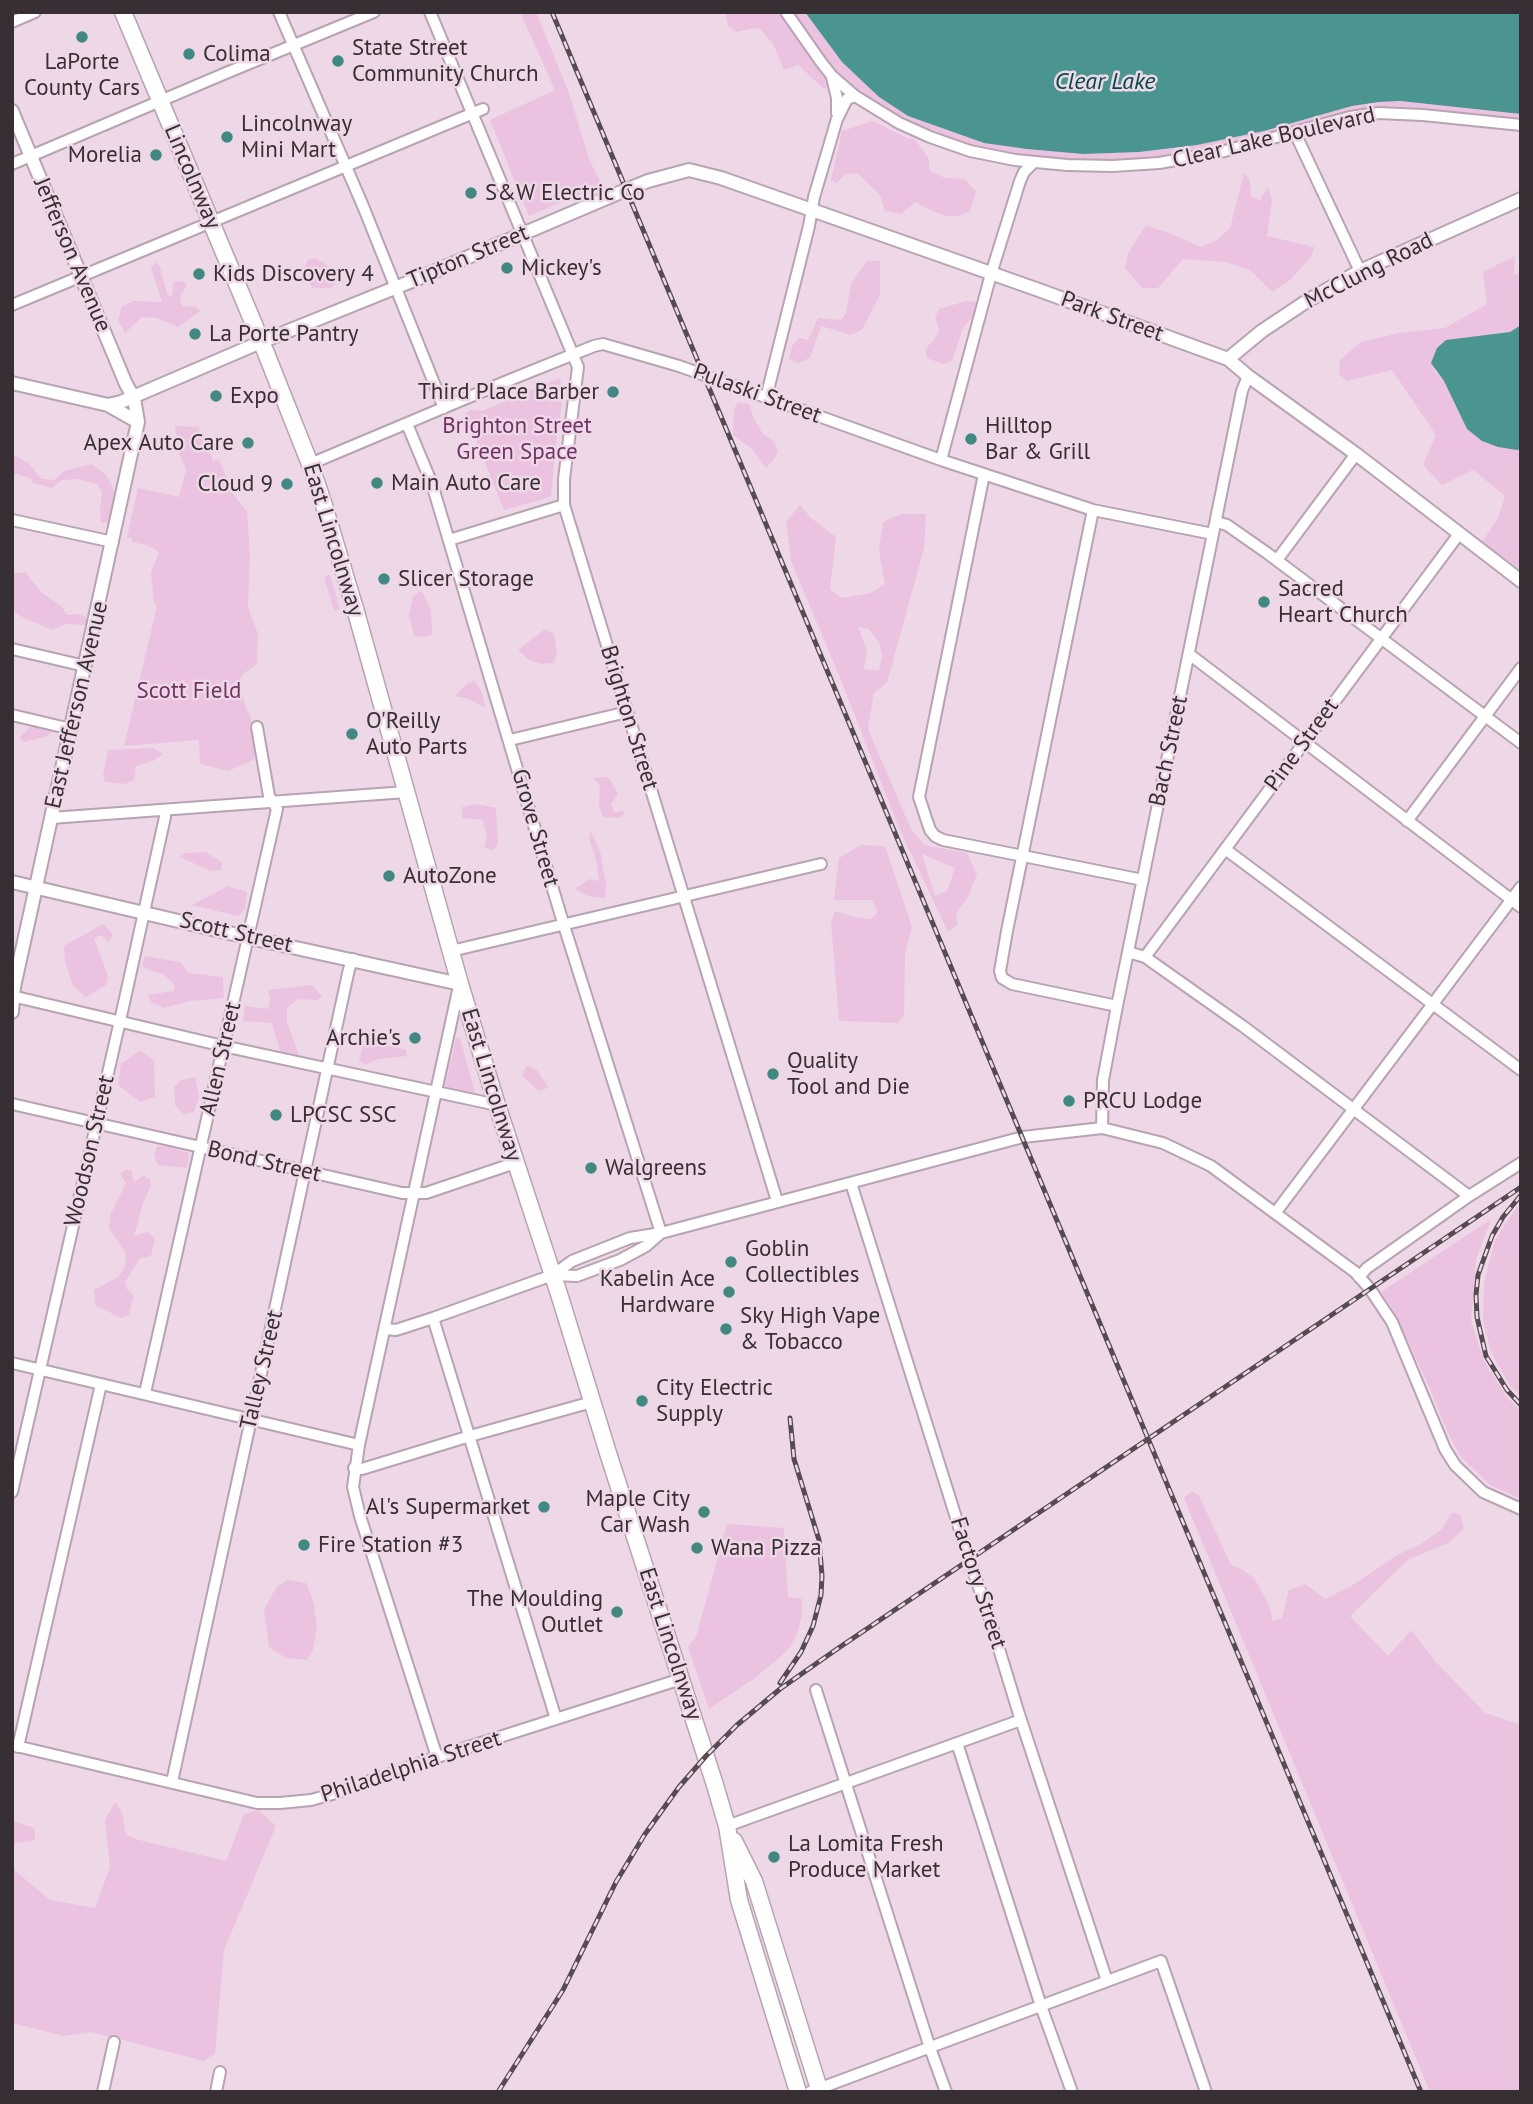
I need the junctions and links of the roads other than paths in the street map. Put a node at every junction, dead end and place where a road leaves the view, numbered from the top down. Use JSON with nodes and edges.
{"nodes":[{"id":1,"x":35,"y":12,"type":"edge"},
{"id":2,"x":123,"y":12,"type":"edge"},
{"id":3,"x":279,"y":12,"type":"edge"},
{"id":4,"x":374,"y":12,"type":"edge"},
{"id":5,"x":430,"y":12,"type":"edge"},
{"id":6,"x":786,"y":12,"type":"edge"},
{"id":7,"x":12,"y":22,"type":"edge"},
{"id":8,"x":294,"y":46,"type":"junction"},
{"id":9,"x":832,"y":76,"type":"junction"},
{"id":10,"x":855,"y":96,"type":"junction"},
{"id":11,"x":160,"y":102,"type":"junction"},
{"id":12,"x":12,"y":111,"type":"edge"},
{"id":13,"x":477,"y":111,"type":"junction"},
{"id":14,"x":836,"y":119,"type":"junction"},
{"id":15,"x":1521,"y":125,"type":"edge"},
{"id":16,"x":1295,"y":133,"type":"junction"},
{"id":17,"x":31,"y":156,"type":"junction"},
{"id":18,"x":1015,"y":160,"type":"junction"},
{"id":19,"x":1034,"y":163,"type":"junction"},
{"id":20,"x":12,"y":164,"type":"edge"},
{"id":21,"x":345,"y":166,"type":"junction"},
{"id":22,"x":648,"y":181,"type":"joint"},
{"id":23,"x":1020,"y":181,"type":"junction"},
{"id":24,"x":1521,"y":199,"type":"edge"},
{"id":25,"x":812,"y":211,"type":"junction"},
{"id":26,"x":211,"y":222,"type":"junction"},
{"id":27,"x":522,"y":234,"type":"junction"},
{"id":28,"x":1360,"y":271,"type":"junction"},
{"id":29,"x":991,"y":274,"type":"junction"},
{"id":30,"x":81,"y":276,"type":"junction"},
{"id":31,"x":395,"y":287,"type":"junction"},
{"id":32,"x":12,"y":305,"type":"edge"},
{"id":33,"x":261,"y":342,"type":"junction"},
{"id":34,"x":573,"y":356,"type":"junction"},
{"id":35,"x":1228,"y":359,"type":"junction"},
{"id":36,"x":1248,"y":376,"type":"junction"},
{"id":37,"x":12,"y":383,"type":"edge"},
{"id":38,"x":134,"y":398,"type":"junction"},
{"id":39,"x":766,"y":398,"type":"junction"},
{"id":40,"x":107,"y":405,"type":"junction"},
{"id":41,"x":444,"y":408,"type":"junction"},
{"id":42,"x":138,"y":422,"type":"junction"},
{"id":43,"x":407,"y":424,"type":"junction"},
{"id":44,"x":1356,"y":454,"type":"junction"},
{"id":45,"x":941,"y":460,"type":"junction"},
{"id":46,"x":310,"y":464,"type":"junction"},
{"id":47,"x":984,"y":474,"type":"junction"},
{"id":48,"x":564,"y":505,"type":"junction"},
{"id":49,"x":1093,"y":510,"type":"junction"},
{"id":50,"x":12,"y":520,"type":"edge"},
{"id":51,"x":1216,"y":522,"type":"junction"},
{"id":52,"x":1213,"y":534,"type":"junction"},
{"id":53,"x":1459,"y":534,"type":"junction"},
{"id":54,"x":449,"y":540,"type":"junction"},
{"id":55,"x":113,"y":542,"type":"junction"},
{"id":56,"x":1277,"y":561,"type":"junction"},
{"id":57,"x":1521,"y":580,"type":"edge"},
{"id":58,"x":1380,"y":639,"type":"junction"},
{"id":59,"x":12,"y":649,"type":"edge"},
{"id":60,"x":1189,"y":654,"type":"junction"},
{"id":61,"x":85,"y":666,"type":"junction"},
{"id":62,"x":1521,"y":668,"type":"edge"},
{"id":63,"x":627,"y":712,"type":"junction"},
{"id":64,"x":12,"y":715,"type":"edge"},
{"id":65,"x":1484,"y":717,"type":"junction"},
{"id":66,"x":257,"y":727,"type":"dead end"},
{"id":67,"x":71,"y":729,"type":"junction"},
{"id":68,"x":510,"y":740,"type":"junction"},
{"id":69,"x":1303,"y":743,"type":"junction"},
{"id":70,"x":1521,"y":743,"type":"edge"},
{"id":71,"x":407,"y":792,"type":"junction"},
{"id":72,"x":273,"y":802,"type":"junction"},
{"id":73,"x":165,"y":810,"type":"junction"},
{"id":74,"x":51,"y":818,"type":"junction"},
{"id":75,"x":1407,"y":821,"type":"junction"},
{"id":76,"x":1225,"y":849,"type":"junction"},
{"id":77,"x":1022,"y":857,"type":"junction"},
{"id":78,"x":821,"y":864,"type":"dead end"},
{"id":79,"x":1143,"y":880,"type":"junction"},
{"id":80,"x":12,"y":881,"type":"edge"},
{"id":81,"x":36,"y":887,"type":"junction"},
{"id":82,"x":1521,"y":887,"type":"edge"},
{"id":83,"x":682,"y":895,"type":"junction"},
{"id":84,"x":1511,"y":900,"type":"junction"},
{"id":85,"x":1521,"y":907,"type":"edge"},
{"id":86,"x":144,"y":912,"type":"junction"},
{"id":87,"x":564,"y":924,"type":"junction"},
{"id":88,"x":248,"y":937,"type":"junction"},
{"id":89,"x":451,"y":951,"type":"junction"},
{"id":90,"x":1128,"y":952,"type":"junction"},
{"id":91,"x":1145,"y":957,"type":"junction"},
{"id":92,"x":353,"y":959,"type":"junction"},
{"id":93,"x":460,"y":984,"type":"junction"},
{"id":94,"x":13,"y":996,"type":"edge"},
{"id":95,"x":1433,"y":1003,"type":"junction"},
{"id":96,"x":1117,"y":1006,"type":"junction"},
{"id":97,"x":12,"y":1012,"type":"edge"},
{"id":98,"x":120,"y":1021,"type":"junction"},
{"id":99,"x":223,"y":1046,"type":"junction"},
{"id":100,"x":328,"y":1068,"type":"junction"},
{"id":101,"x":1521,"y":1070,"type":"edge"},
{"id":102,"x":436,"y":1093,"type":"junction"},
{"id":103,"x":12,"y":1104,"type":"edge"},
{"id":104,"x":496,"y":1105,"type":"junction"},
{"id":105,"x":1355,"y":1109,"type":"junction"},
{"id":106,"x":97,"y":1122,"type":"junction"},
{"id":107,"x":1102,"y":1128,"type":"junction"},
{"id":108,"x":201,"y":1147,"type":"junction"},
{"id":109,"x":515,"y":1163,"type":"junction"},
{"id":110,"x":1521,"y":1163,"type":"edge"},
{"id":111,"x":306,"y":1170,"type":"junction"},
{"id":112,"x":851,"y":1183,"type":"junction"},
{"id":113,"x":415,"y":1193,"type":"junction"},
{"id":114,"x":1469,"y":1196,"type":"junction"},
{"id":115,"x":777,"y":1201,"type":"junction"},
{"id":116,"x":1276,"y":1212,"type":"junction"},
{"id":117,"x":661,"y":1233,"type":"junction"},
{"id":118,"x":553,"y":1275,"type":"junction"},
{"id":119,"x":1359,"y":1277,"type":"junction"},
{"id":120,"x":433,"y":1318,"type":"junction"},
{"id":121,"x":385,"y":1329,"type":"junction"},
{"id":122,"x":12,"y":1363,"type":"edge"},
{"id":123,"x":40,"y":1369,"type":"junction"},
{"id":124,"x":101,"y":1384,"type":"junction"},
{"id":125,"x":145,"y":1393,"type":"junction"},
{"id":126,"x":592,"y":1402,"type":"junction"},
{"id":127,"x":251,"y":1418,"type":"junction"},
{"id":128,"x":470,"y":1436,"type":"junction"},
{"id":129,"x":359,"y":1445,"type":"junction"},
{"id":130,"x":354,"y":1468,"type":"junction"},
{"id":131,"x":12,"y":1492,"type":"edge"},
{"id":132,"x":1521,"y":1509,"type":"edge"},
{"id":133,"x":681,"y":1679,"type":"junction"},
{"id":134,"x":816,"y":1690,"type":"dead end"},
{"id":135,"x":556,"y":1719,"type":"junction"},
{"id":136,"x":1021,"y":1720,"type":"junction"},
{"id":137,"x":957,"y":1743,"type":"junction"},
{"id":138,"x":15,"y":1746,"type":"edge"},
{"id":139,"x":437,"y":1757,"type":"junction"},
{"id":140,"x":172,"y":1782,"type":"junction"},
{"id":141,"x":845,"y":1784,"type":"junction"},
{"id":142,"x":727,"y":1826,"type":"junction"},
{"id":143,"x":1107,"y":1981,"type":"junction"},
{"id":144,"x":1041,"y":2006,"type":"junction"},
{"id":145,"x":114,"y":2042,"type":"dead end"},
{"id":146,"x":930,"y":2048,"type":"junction"},
{"id":147,"x":220,"y":2071,"type":"dead end"},
{"id":148,"x":816,"y":2091,"type":"edge"},
{"id":149,"x":103,"y":2092,"type":"edge"},
{"id":150,"x":216,"y":2092,"type":"edge"},
{"id":151,"x":798,"y":2092,"type":"edge"},
{"id":152,"x":946,"y":2092,"type":"edge"},
{"id":153,"x":1072,"y":2092,"type":"edge"},
{"id":154,"x":1206,"y":2092,"type":"edge"}],
"edges":[{"from":1,"to":7,"type":"street"},
{"from":2,"to":11,"type":"main road","name":"Lincolnway"},
{"from":3,"to":8,"type":"street"},
{"from":4,"to":8,"type":"street"},
{"from":5,"to":13,"type":"street","name":"Brighton Street"},
{"from":6,"to":9,"type":"street","name":"Clear Lake Boulevard"},
{"from":8,"to":11,"type":"street"},
{"from":8,"to":21,"type":"street"},
{"from":9,"to":10,"type":"street","name":"Clear Lake Boulevard"},
{"from":9,"to":14,"type":"street"},
{"from":10,"to":14,"type":"street"},
{"from":10,"to":18,"type":"street","name":"Clear Lake Boulevard"},
{"from":11,"to":17,"type":"street"},
{"from":11,"to":26,"type":"main road","name":"Lincolnway"},
{"from":12,"to":17,"type":"street","name":"Jefferson Avenue"},
{"from":13,"to":21,"type":"street"},
{"from":13,"to":27,"type":"street","name":"Brighton Street"},
{"from":14,"to":25,"type":"street"},
{"from":15,"to":16,"type":"street","name":"Clear Lake Boulevard"},
{"from":16,"to":19,"type":"street","name":"Clear Lake Boulevard"},
{"from":16,"to":28,"type":"street"},
{"from":17,"to":20,"type":"street"},
{"from":17,"to":30,"type":"street","name":"Jefferson Avenue"},
{"from":18,"to":19,"type":"street","name":"Clear Lake Boulevard"},
{"from":18,"to":23,"type":"street"},
{"from":19,"to":23,"type":"street"},
{"from":21,"to":26,"type":"street"},
{"from":21,"to":31,"type":"street"},
{"from":22,"to":25,"type":"street","name":"Park Street"},
{"from":22,"to":27,"type":"street","name":"Tipton Street"},
{"from":23,"to":29,"type":"street"},
{"from":24,"to":28,"type":"street","name":"McClung Road"},
{"from":25,"to":29,"type":"street","name":"Park Street"},
{"from":25,"to":39,"type":"street"},
{"from":26,"to":30,"type":"street"},
{"from":26,"to":33,"type":"main road","name":"Lincolnway"},
{"from":27,"to":31,"type":"street","name":"Tipton Street"},
{"from":27,"to":34,"type":"street","name":"Brighton Street"},
{"from":28,"to":35,"type":"street","name":"McClung Road"},
{"from":29,"to":35,"type":"street","name":"Park Street"},
{"from":29,"to":45,"type":"street"},
{"from":30,"to":32,"type":"street"},
{"from":30,"to":38,"type":"street","name":"Jefferson Avenue"},
{"from":31,"to":33,"type":"street","name":"Tipton Street"},
{"from":31,"to":41,"type":"street"},
{"from":33,"to":38,"type":"street","name":"Tipton Street"},
{"from":33,"to":46,"type":"main road","name":"East Lincolnway"},
{"from":34,"to":39,"type":"street","name":"Pulaski Street"},
{"from":34,"to":41,"type":"street","name":"Pulaski Street"},
{"from":34,"to":48,"type":"street","name":"Brighton Street"},
{"from":35,"to":36,"type":"street","name":"Park Street"},
{"from":36,"to":44,"type":"street","name":"Park Street"},
{"from":36,"to":51,"type":"street","name":"Bach Street"},
{"from":37,"to":40,"type":"street"},
{"from":38,"to":40,"type":"street","name":"Tipton Street"},
{"from":38,"to":42,"type":"street","name":"East Jefferson Avenue"},
{"from":39,"to":45,"type":"street","name":"Pulaski Street"},
{"from":40,"to":42,"type":"street"},
{"from":41,"to":43,"type":"street","name":"Pulaski Street"},
{"from":42,"to":55,"type":"street","name":"East Jefferson Avenue"},
{"from":43,"to":46,"type":"street","name":"Pulaski Street"},
{"from":43,"to":54,"type":"street","name":"Grove Street"},
{"from":44,"to":53,"type":"street","name":"Park Street"},
{"from":44,"to":56,"type":"street"},
{"from":45,"to":47,"type":"street","name":"Pulaski Street"},
{"from":46,"to":71,"type":"main road","name":"East Lincolnway"},
{"from":47,"to":49,"type":"street","name":"Pulaski Street"},
{"from":47,"to":77,"type":"street"},
{"from":48,"to":54,"type":"street"},
{"from":48,"to":63,"type":"street","name":"Brighton Street"},
{"from":49,"to":52,"type":"street","name":"Pulaski Street"},
{"from":49,"to":77,"type":"street"},
{"from":50,"to":55,"type":"street"},
{"from":51,"to":52,"type":"street","name":"Bach Street"},
{"from":51,"to":56,"type":"street"},
{"from":52,"to":60,"type":"street","name":"Bach Street"},
{"from":53,"to":57,"type":"street","name":"Park Street"},
{"from":53,"to":58,"type":"street","name":"Pine Street"},
{"from":54,"to":68,"type":"street","name":"Grove Street"},
{"from":55,"to":61,"type":"street","name":"East Jefferson Avenue"},
{"from":56,"to":58,"type":"street"},
{"from":58,"to":65,"type":"street"},
{"from":58,"to":69,"type":"street","name":"Pine Street"},
{"from":59,"to":61,"type":"street"},
{"from":60,"to":69,"type":"street"},
{"from":60,"to":79,"type":"street","name":"Bach Street"},
{"from":61,"to":67,"type":"street","name":"East Jefferson Avenue"},
{"from":62,"to":65,"type":"street"},
{"from":63,"to":68,"type":"street"},
{"from":63,"to":83,"type":"street","name":"Brighton Street"},
{"from":64,"to":67,"type":"street"},
{"from":65,"to":70,"type":"street"},
{"from":65,"to":75,"type":"street"},
{"from":66,"to":72,"type":"street","name":"Allen Street"},
{"from":67,"to":74,"type":"street","name":"East Jefferson Avenue"},
{"from":68,"to":87,"type":"street","name":"Grove Street"},
{"from":69,"to":75,"type":"street"},
{"from":69,"to":76,"type":"street","name":"Pine Street"},
{"from":71,"to":72,"type":"street"},
{"from":71,"to":89,"type":"main road","name":"East Lincolnway"},
{"from":72,"to":73,"type":"street"},
{"from":72,"to":88,"type":"street","name":"Allen Street"},
{"from":73,"to":74,"type":"street"},
{"from":73,"to":86,"type":"street","name":"Woodson Street"},
{"from":74,"to":81,"type":"street","name":"East Jefferson Avenue"},
{"from":75,"to":84,"type":"street"},
{"from":76,"to":91,"type":"street","name":"Pine Street"},
{"from":76,"to":95,"type":"street"},
{"from":77,"to":79,"type":"street"},
{"from":77,"to":96,"type":"street"},
{"from":78,"to":83,"type":"street"},
{"from":79,"to":90,"type":"street","name":"Bach Street"},
{"from":80,"to":81,"type":"street","name":"Scott Street"},
{"from":81,"to":86,"type":"street","name":"Scott Street"},
{"from":81,"to":94,"type":"street","name":"East Jefferson Avenue"},
{"from":82,"to":84,"type":"street"},
{"from":83,"to":87,"type":"street"},
{"from":83,"to":115,"type":"street","name":"Brighton Street"},
{"from":84,"to":85,"type":"street"},
{"from":84,"to":95,"type":"street"},
{"from":86,"to":88,"type":"street","name":"Scott Street"},
{"from":86,"to":98,"type":"street","name":"Woodson Street"},
{"from":87,"to":89,"type":"street"},
{"from":87,"to":117,"type":"street","name":"Grove Street"},
{"from":88,"to":92,"type":"street","name":"Scott Street"},
{"from":88,"to":99,"type":"street","name":"Allen Street"},
{"from":89,"to":93,"type":"main road","name":"East Lincolnway"},
{"from":90,"to":91,"type":"street"},
{"from":90,"to":96,"type":"street","name":"Bach Street"},
{"from":91,"to":105,"type":"street"},
{"from":92,"to":93,"type":"street","name":"Scott Street"},
{"from":92,"to":100,"type":"street","name":"Talley Street"},
{"from":93,"to":102,"type":"street"},
{"from":93,"to":104,"type":"main road","name":"East Lincolnway"},
{"from":94,"to":97,"type":"street","name":"East Jefferson Avenue"},
{"from":94,"to":98,"type":"street"},
{"from":95,"to":101,"type":"street"},
{"from":95,"to":105,"type":"street"},
{"from":96,"to":107,"type":"street","name":"Bach Street"},
{"from":98,"to":99,"type":"street"},
{"from":98,"to":106,"type":"street","name":"Woodson Street"},
{"from":99,"to":100,"type":"street"},
{"from":99,"to":108,"type":"street","name":"Allen Street"},
{"from":100,"to":102,"type":"street"},
{"from":100,"to":111,"type":"street","name":"Talley Street"},
{"from":102,"to":104,"type":"street"},
{"from":102,"to":113,"type":"street"},
{"from":103,"to":106,"type":"street","name":"Bond Street"},
{"from":104,"to":109,"type":"main road","name":"East Lincolnway"},
{"from":105,"to":114,"type":"street"},
{"from":105,"to":116,"type":"street"},
{"from":106,"to":108,"type":"street","name":"Bond Street"},
{"from":106,"to":123,"type":"street","name":"Woodson Street"},
{"from":107,"to":112,"type":"street"},
{"from":107,"to":116,"type":"street"},
{"from":108,"to":111,"type":"street","name":"Bond Street"},
{"from":108,"to":125,"type":"street","name":"Allen Street"},
{"from":109,"to":113,"type":"street","name":"Bond Street"},
{"from":109,"to":118,"type":"main road","name":"East Lincolnway"},
{"from":110,"to":114,"type":"street"},
{"from":111,"to":113,"type":"street","name":"Bond Street"},
{"from":111,"to":127,"type":"street","name":"Talley Street"},
{"from":112,"to":115,"type":"street"},
{"from":112,"to":136,"type":"street","name":"Factory Street"},
{"from":113,"to":121,"type":"street"},
{"from":114,"to":119,"type":"street"},
{"from":115,"to":117,"type":"street"},
{"from":116,"to":119,"type":"street"},
{"from":117,"to":118,"type":"street"},
{"from":117,"to":118,"type":"street"},
{"from":118,"to":120,"type":"street"},
{"from":118,"to":126,"type":"main road","name":"East Lincolnway"},
{"from":119,"to":132,"type":"street"},
{"from":120,"to":121,"type":"street"},
{"from":120,"to":128,"type":"street"},
{"from":121,"to":129,"type":"street"},
{"from":122,"to":123,"type":"street"},
{"from":123,"to":124,"type":"street"},
{"from":123,"to":131,"type":"street","name":"Woodson Street"},
{"from":124,"to":125,"type":"street"},
{"from":124,"to":138,"type":"street"},
{"from":125,"to":127,"type":"street"},
{"from":126,"to":128,"type":"street"},
{"from":126,"to":133,"type":"main road","name":"East Lincolnway"},
{"from":127,"to":129,"type":"street"},
{"from":127,"to":140,"type":"street","name":"Talley Street"},
{"from":128,"to":130,"type":"street"},
{"from":128,"to":135,"type":"street"},
{"from":129,"to":130,"type":"street"},
{"from":130,"to":139,"type":"street"},
{"from":133,"to":135,"type":"street","name":"Philadelphia Street"},
{"from":133,"to":142,"type":"main road","name":"East Lincolnway"},
{"from":134,"to":141,"type":"street"},
{"from":135,"to":139,"type":"street","name":"Philadelphia Street"},
{"from":136,"to":137,"type":"street"},
{"from":136,"to":143,"type":"street","name":"Factory Street"},
{"from":137,"to":141,"type":"street"},
{"from":137,"to":144,"type":"street"},
{"from":138,"to":140,"type":"street","name":"Philadelphia Street"},
{"from":139,"to":140,"type":"street","name":"Philadelphia Street"},
{"from":141,"to":142,"type":"street"},
{"from":141,"to":146,"type":"street"},
{"from":142,"to":148,"type":"main road","name":"East Lincolnway"},
{"from":142,"to":151,"type":"main road","name":"East Lincolnway"},
{"from":143,"to":144,"type":"street"},
{"from":143,"to":154,"type":"street"},
{"from":144,"to":146,"type":"street"},
{"from":144,"to":153,"type":"street"},
{"from":145,"to":149,"type":"street"},
{"from":146,"to":148,"type":"street"},
{"from":146,"to":152,"type":"street"},
{"from":147,"to":150,"type":"street"}]}
